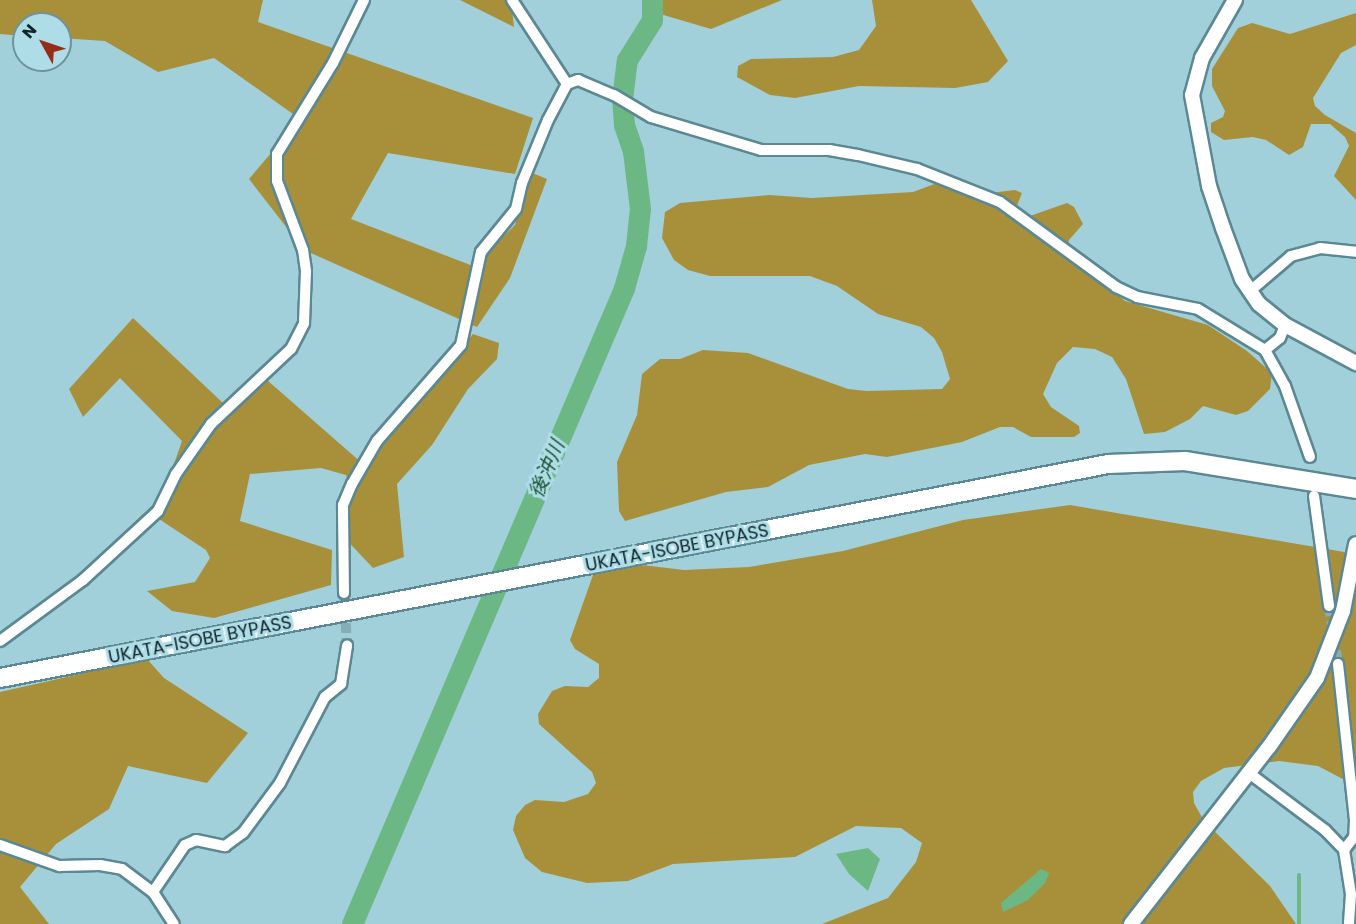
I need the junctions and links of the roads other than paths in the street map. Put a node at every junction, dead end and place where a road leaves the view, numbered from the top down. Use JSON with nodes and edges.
{"nodes":[{"id":1,"x":364,"y":0,"type":"edge"},
{"id":2,"x":512,"y":0,"type":"edge"},
{"id":3,"x":1235,"y":0,"type":"edge"},
{"id":4,"x":567,"y":84,"type":"junction"},
{"id":5,"x":1356,"y":252,"type":"edge"},
{"id":6,"x":1249,"y":291,"type":"junction"},
{"id":7,"x":1285,"y":325,"type":"junction"},
{"id":8,"x":1265,"y":350,"type":"junction"},
{"id":9,"x":1356,"y":363,"type":"edge"},
{"id":10,"x":1310,"y":457,"type":"dead end"},
{"id":11,"x":1356,"y":489,"type":"edge"},
{"id":12,"x":1314,"y":496,"type":"dead end"},
{"id":13,"x":1356,"y":544,"type":"edge"},
{"id":14,"x":344,"y":593,"type":"tunnel mouth"},
{"id":15,"x":1329,"y":606,"type":"tunnel mouth"},
{"id":16,"x":0,"y":641,"type":"edge"},
{"id":17,"x":347,"y":645,"type":"tunnel mouth"},
{"id":18,"x":1338,"y":664,"type":"tunnel mouth"},
{"id":19,"x":0,"y":678,"type":"edge"},
{"id":20,"x":1249,"y":773,"type":"junction"},
{"id":21,"x":0,"y":844,"type":"edge"},
{"id":22,"x":1344,"y":850,"type":"junction"},
{"id":23,"x":153,"y":892,"type":"junction"},
{"id":24,"x":174,"y":924,"type":"edge"},
{"id":25,"x":1131,"y":924,"type":"edge"},
{"id":26,"x":1349,"y":924,"type":"edge"}],
"edges":[{"from":1,"to":16,"type":"street"},
{"from":2,"to":4,"type":"street"},
{"from":3,"to":6,"type":"street"},
{"from":4,"to":8,"type":"street"},
{"from":4,"to":14,"type":"street"},
{"from":5,"to":6,"type":"street"},
{"from":6,"to":7,"type":"street"},
{"from":7,"to":8,"type":"street"},
{"from":7,"to":9,"type":"street"},
{"from":8,"to":10,"type":"street"},
{"from":11,"to":19,"type":"highway","name":"UKATA-ISOBE BYPASS"},
{"from":12,"to":15,"type":"street"},
{"from":13,"to":20,"type":"street"},
{"from":17,"to":23,"type":"street"},
{"from":18,"to":22,"type":"street"},
{"from":20,"to":22,"type":"street"},
{"from":20,"to":25,"type":"street"},
{"from":21,"to":23,"type":"street"},
{"from":22,"to":26,"type":"street"},
{"from":23,"to":24,"type":"street"}]}
